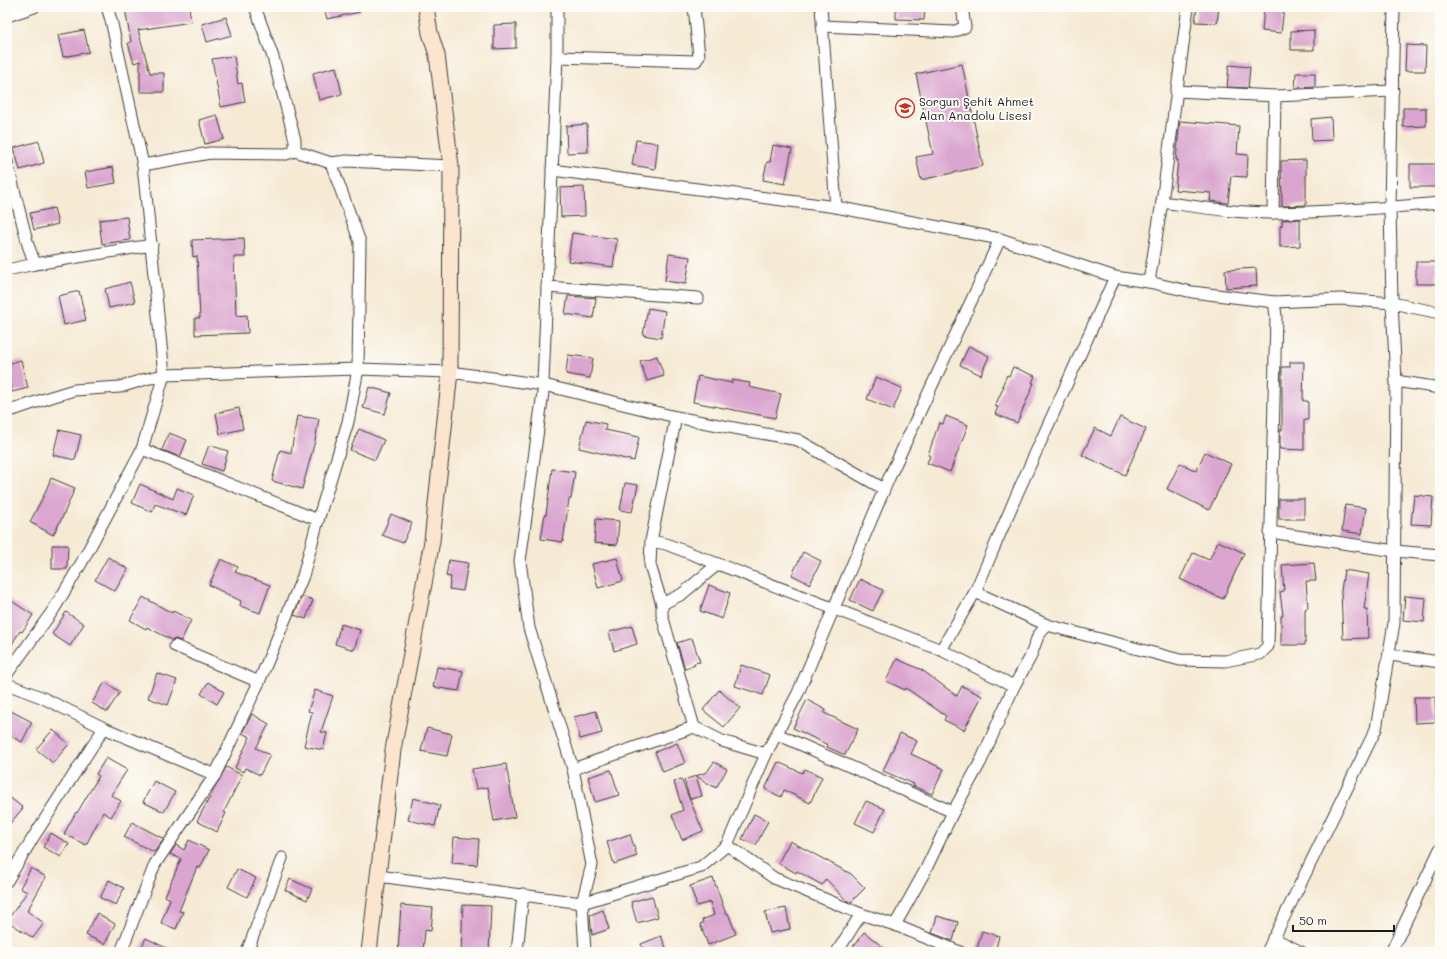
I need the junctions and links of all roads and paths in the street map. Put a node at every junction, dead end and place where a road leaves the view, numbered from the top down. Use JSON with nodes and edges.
{"nodes":[{"id":1,"x":34,"y":7,"type":"edge"},
{"id":2,"x":107,"y":7,"type":"edge"},
{"id":3,"x":255,"y":7,"type":"edge"},
{"id":4,"x":426,"y":7,"type":"edge"},
{"id":5,"x":557,"y":7,"type":"edge"},
{"id":6,"x":694,"y":7,"type":"edge"},
{"id":7,"x":821,"y":7,"type":"edge"},
{"id":8,"x":962,"y":7,"type":"edge"},
{"id":9,"x":1188,"y":7,"type":"edge"},
{"id":10,"x":1394,"y":7,"type":"edge"},
{"id":11,"x":7,"y":16,"type":"edge"},
{"id":12,"x":822,"y":26,"type":"junction"},
{"id":13,"x":557,"y":57,"type":"junction"},
{"id":14,"x":1176,"y":91,"type":"junction"},
{"id":15,"x":1393,"y":91,"type":"junction"},
{"id":16,"x":1275,"y":96,"type":"junction"},
{"id":17,"x":295,"y":152,"type":"junction"},
{"id":18,"x":7,"y":162,"type":"edge"},
{"id":19,"x":332,"y":163,"type":"junction"},
{"id":20,"x":143,"y":165,"type":"junction"},
{"id":21,"x":451,"y":166,"type":"junction"},
{"id":22,"x":552,"y":170,"type":"junction"},
{"id":23,"x":1162,"y":202,"type":"junction"},
{"id":24,"x":1440,"y":203,"type":"edge"},
{"id":25,"x":836,"y":207,"type":"junction"},
{"id":26,"x":1390,"y":207,"type":"junction"},
{"id":27,"x":1273,"y":213,"type":"junction"},
{"id":28,"x":1000,"y":239,"type":"junction"},
{"id":29,"x":152,"y":245,"type":"junction"},
{"id":30,"x":35,"y":264,"type":"junction"},
{"id":31,"x":7,"y":270,"type":"edge"},
{"id":32,"x":1115,"y":277,"type":"junction"},
{"id":33,"x":1149,"y":282,"type":"junction"},
{"id":34,"x":547,"y":287,"type":"junction"},
{"id":35,"x":698,"y":298,"type":"dead end"},
{"id":36,"x":1274,"y":302,"type":"junction"},
{"id":37,"x":1392,"y":303,"type":"junction"},
{"id":38,"x":1440,"y":313,"type":"edge"},
{"id":39,"x":358,"y":369,"type":"junction"},
{"id":40,"x":450,"y":372,"type":"junction"},
{"id":41,"x":164,"y":376,"type":"junction"},
{"id":42,"x":1396,"y":381,"type":"junction"},
{"id":43,"x":544,"y":386,"type":"junction"},
{"id":44,"x":1440,"y":388,"type":"edge"},
{"id":45,"x":7,"y":412,"type":"edge"},
{"id":46,"x":676,"y":417,"type":"junction"},
{"id":47,"x":142,"y":450,"type":"junction"},
{"id":48,"x":884,"y":489,"type":"junction"},
{"id":49,"x":318,"y":520,"type":"junction"},
{"id":50,"x":1270,"y":532,"type":"junction"},
{"id":51,"x":651,"y":541,"type":"junction"},
{"id":52,"x":1395,"y":551,"type":"junction"},
{"id":53,"x":1440,"y":555,"type":"edge"},
{"id":54,"x":718,"y":564,"type":"junction"},
{"id":55,"x":975,"y":592,"type":"junction"},
{"id":56,"x":662,"y":604,"type":"junction"},
{"id":57,"x":834,"y":608,"type":"junction"},
{"id":58,"x":1047,"y":625,"type":"junction"},
{"id":59,"x":175,"y":646,"type":"dead end"},
{"id":60,"x":941,"y":650,"type":"junction"},
{"id":61,"x":1390,"y":655,"type":"junction"},
{"id":62,"x":1440,"y":662,"type":"edge"},
{"id":63,"x":7,"y":674,"type":"edge"},
{"id":64,"x":259,"y":682,"type":"junction"},
{"id":65,"x":7,"y":684,"type":"edge"},
{"id":66,"x":1014,"y":686,"type":"junction"},
{"id":67,"x":694,"y":727,"type":"junction"},
{"id":68,"x":104,"y":728,"type":"junction"},
{"id":69,"x":777,"y":734,"type":"junction"},
{"id":70,"x":766,"y":754,"type":"junction"},
{"id":71,"x":573,"y":770,"type":"junction"},
{"id":72,"x":215,"y":775,"type":"junction"},
{"id":73,"x":954,"y":812,"type":"junction"},
{"id":74,"x":727,"y":845,"type":"junction"},
{"id":75,"x":1440,"y":850,"type":"edge"},
{"id":76,"x":282,"y":858,"type":"dead end"},
{"id":77,"x":378,"y":876,"type":"junction"},
{"id":78,"x":7,"y":881,"type":"edge"},
{"id":79,"x":523,"y":894,"type":"junction"},
{"id":80,"x":582,"y":903,"type":"junction"},
{"id":81,"x":861,"y":914,"type":"junction"},
{"id":82,"x":895,"y":925,"type":"junction"},
{"id":83,"x":1273,"y":938,"type":"junction"},
{"id":84,"x":121,"y":952,"type":"edge"},
{"id":85,"x":247,"y":952,"type":"edge"},
{"id":86,"x":369,"y":952,"type":"edge"},
{"id":87,"x":517,"y":952,"type":"edge"},
{"id":88,"x":585,"y":952,"type":"edge"},
{"id":89,"x":837,"y":952,"type":"edge"},
{"id":90,"x":960,"y":952,"type":"edge"},
{"id":91,"x":1266,"y":952,"type":"edge"},
{"id":92,"x":1301,"y":952,"type":"edge"},
{"id":93,"x":1391,"y":952,"type":"edge"}],
"edges":[{"from":1,"to":11,"type":"street"},
{"from":2,"to":20,"type":"street"},
{"from":3,"to":17,"type":"street"},
{"from":4,"to":21,"type":"street"},
{"from":5,"to":13,"type":"street"},
{"from":6,"to":13,"type":"street"},
{"from":7,"to":12,"type":"street"},
{"from":8,"to":12,"type":"street"},
{"from":9,"to":14,"type":"street"},
{"from":10,"to":15,"type":"street"},
{"from":12,"to":25,"type":"street"},
{"from":13,"to":22,"type":"street"},
{"from":14,"to":16,"type":"street"},
{"from":14,"to":23,"type":"street"},
{"from":15,"to":16,"type":"street"},
{"from":15,"to":26,"type":"street"},
{"from":16,"to":27,"type":"street"},
{"from":17,"to":19,"type":"street"},
{"from":17,"to":20,"type":"street"},
{"from":18,"to":30,"type":"street"},
{"from":19,"to":21,"type":"street"},
{"from":19,"to":39,"type":"street"},
{"from":20,"to":29,"type":"street"},
{"from":21,"to":40,"type":"street"},
{"from":22,"to":25,"type":"street"},
{"from":22,"to":34,"type":"street"},
{"from":23,"to":27,"type":"street"},
{"from":23,"to":33,"type":"street"},
{"from":24,"to":26,"type":"street"},
{"from":25,"to":28,"type":"street"},
{"from":26,"to":27,"type":"street"},
{"from":26,"to":37,"type":"street"},
{"from":28,"to":32,"type":"street"},
{"from":28,"to":48,"type":"street"},
{"from":29,"to":30,"type":"street"},
{"from":29,"to":41,"type":"street"},
{"from":30,"to":31,"type":"street"},
{"from":32,"to":33,"type":"street"},
{"from":32,"to":55,"type":"street"},
{"from":33,"to":36,"type":"street"},
{"from":34,"to":35,"type":"street"},
{"from":34,"to":43,"type":"street"},
{"from":36,"to":37,"type":"street"},
{"from":36,"to":50,"type":"street"},
{"from":37,"to":38,"type":"street"},
{"from":37,"to":42,"type":"street"},
{"from":39,"to":40,"type":"street"},
{"from":39,"to":41,"type":"street"},
{"from":39,"to":49,"type":"street"},
{"from":40,"to":43,"type":"street"},
{"from":40,"to":77,"type":"street"},
{"from":41,"to":45,"type":"street"},
{"from":41,"to":47,"type":"street"},
{"from":42,"to":44,"type":"street"},
{"from":42,"to":52,"type":"street"},
{"from":43,"to":46,"type":"street"},
{"from":43,"to":71,"type":"street"},
{"from":46,"to":48,"type":"street"},
{"from":46,"to":51,"type":"street"},
{"from":47,"to":49,"type":"street"},
{"from":47,"to":63,"type":"street"},
{"from":48,"to":57,"type":"street"},
{"from":49,"to":64,"type":"street"},
{"from":50,"to":52,"type":"street"},
{"from":50,"to":58,"type":"street"},
{"from":51,"to":54,"type":"street"},
{"from":51,"to":56,"type":"street"},
{"from":52,"to":53,"type":"street"},
{"from":52,"to":61,"type":"street"},
{"from":54,"to":56,"type":"street"},
{"from":54,"to":57,"type":"street"},
{"from":55,"to":58,"type":"street"},
{"from":55,"to":60,"type":"street"},
{"from":56,"to":67,"type":"street"},
{"from":57,"to":60,"type":"street"},
{"from":57,"to":69,"type":"street"},
{"from":58,"to":66,"type":"street"},
{"from":59,"to":64,"type":"street"},
{"from":60,"to":66,"type":"street"},
{"from":61,"to":62,"type":"street"},
{"from":61,"to":83,"type":"street"},
{"from":64,"to":72,"type":"street"},
{"from":65,"to":68,"type":"street"},
{"from":66,"to":73,"type":"street"},
{"from":67,"to":70,"type":"street"},
{"from":67,"to":71,"type":"street"},
{"from":68,"to":72,"type":"street"},
{"from":68,"to":78,"type":"street"},
{"from":69,"to":70,"type":"street"},
{"from":69,"to":73,"type":"street"},
{"from":70,"to":74,"type":"street"},
{"from":71,"to":80,"type":"street"},
{"from":72,"to":84,"type":"street"},
{"from":73,"to":82,"type":"street"},
{"from":74,"to":80,"type":"street"},
{"from":74,"to":81,"type":"street"},
{"from":75,"to":93,"type":"street"},
{"from":76,"to":85,"type":"street"},
{"from":77,"to":79,"type":"street"},
{"from":77,"to":86,"type":"street"},
{"from":79,"to":80,"type":"street"},
{"from":79,"to":87,"type":"street"},
{"from":80,"to":88,"type":"street"},
{"from":81,"to":82,"type":"street"},
{"from":81,"to":89,"type":"street"},
{"from":82,"to":90,"type":"street"},
{"from":83,"to":91,"type":"street"},
{"from":83,"to":92,"type":"street"}]}
